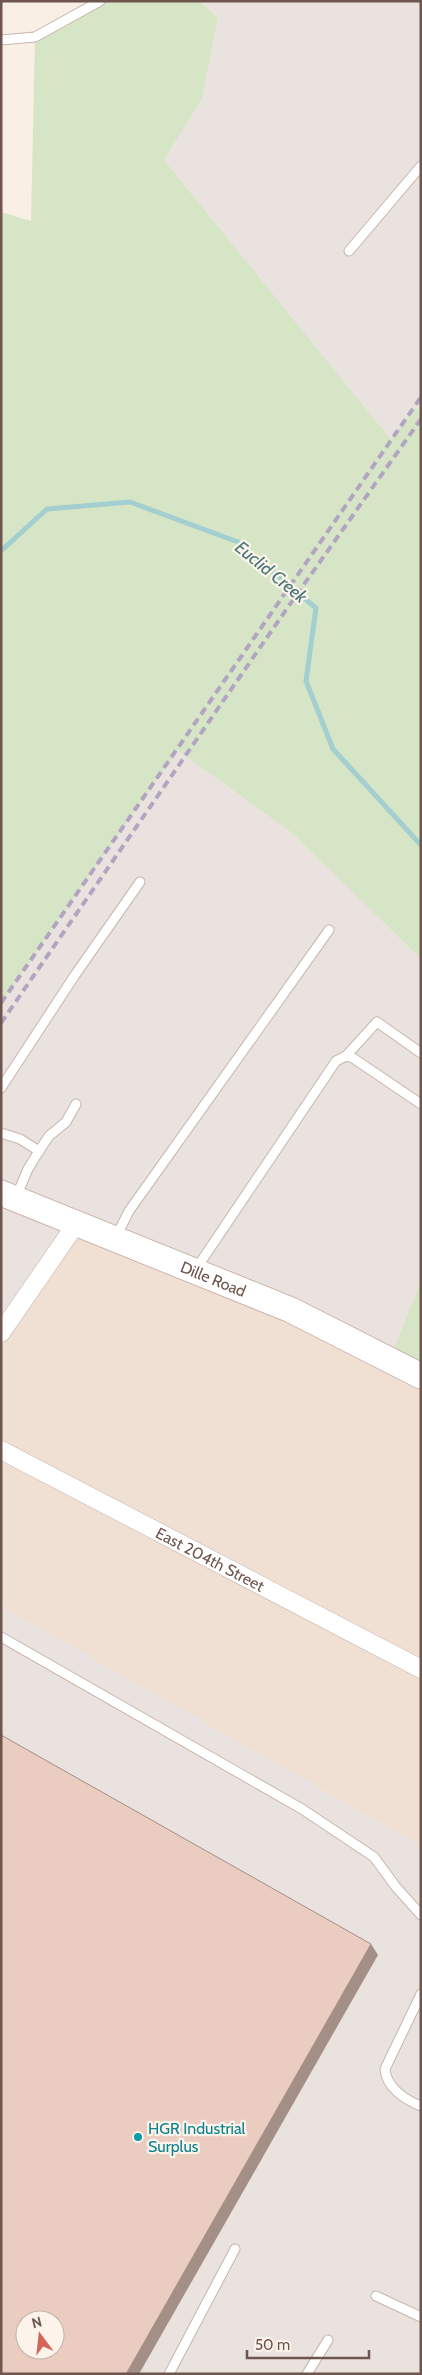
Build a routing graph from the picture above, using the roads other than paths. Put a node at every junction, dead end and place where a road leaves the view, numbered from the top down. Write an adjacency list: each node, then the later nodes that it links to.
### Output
1 (100, 1): 2 (lane)
2 (1, 40)
3 (421, 166): 4 (lane)
4 (349, 251)
5 (140, 882): 9 (lane)
6 (329, 930): 16 (lane)
7 (421, 1053): 8 (lane)
8 (346, 1056): 11 (lane); 17 (lane)
9 (1, 1088)
10 (76, 1104): 13 (lane)
11 (421, 1104)
12 (1, 1133): 13 (lane)
13 (40, 1151): 14 (lane)
14 (8, 1196): 15 (street, Dille Road)
15 (76, 1224): 16 (street, Dille Road); 18 (street)
16 (115, 1240): 17 (street, Dille Road)
17 (194, 1271): 19 (street, Dille Road)
18 (1, 1333)
19 (421, 1376)
20 (1, 1450): 22 (street, East 204th Street)
21 (1, 1637): 23 (lane)
22 (421, 1669)
23 (421, 1915)
24 (421, 1994): 25 (lane)
25 (421, 2106)
26 (235, 2249): 30 (lane)
27 (376, 2296): 28 (lane)
28 (421, 2316)
29 (328, 2340): 31 (lane)
30 (169, 2374)
31 (307, 2374)

